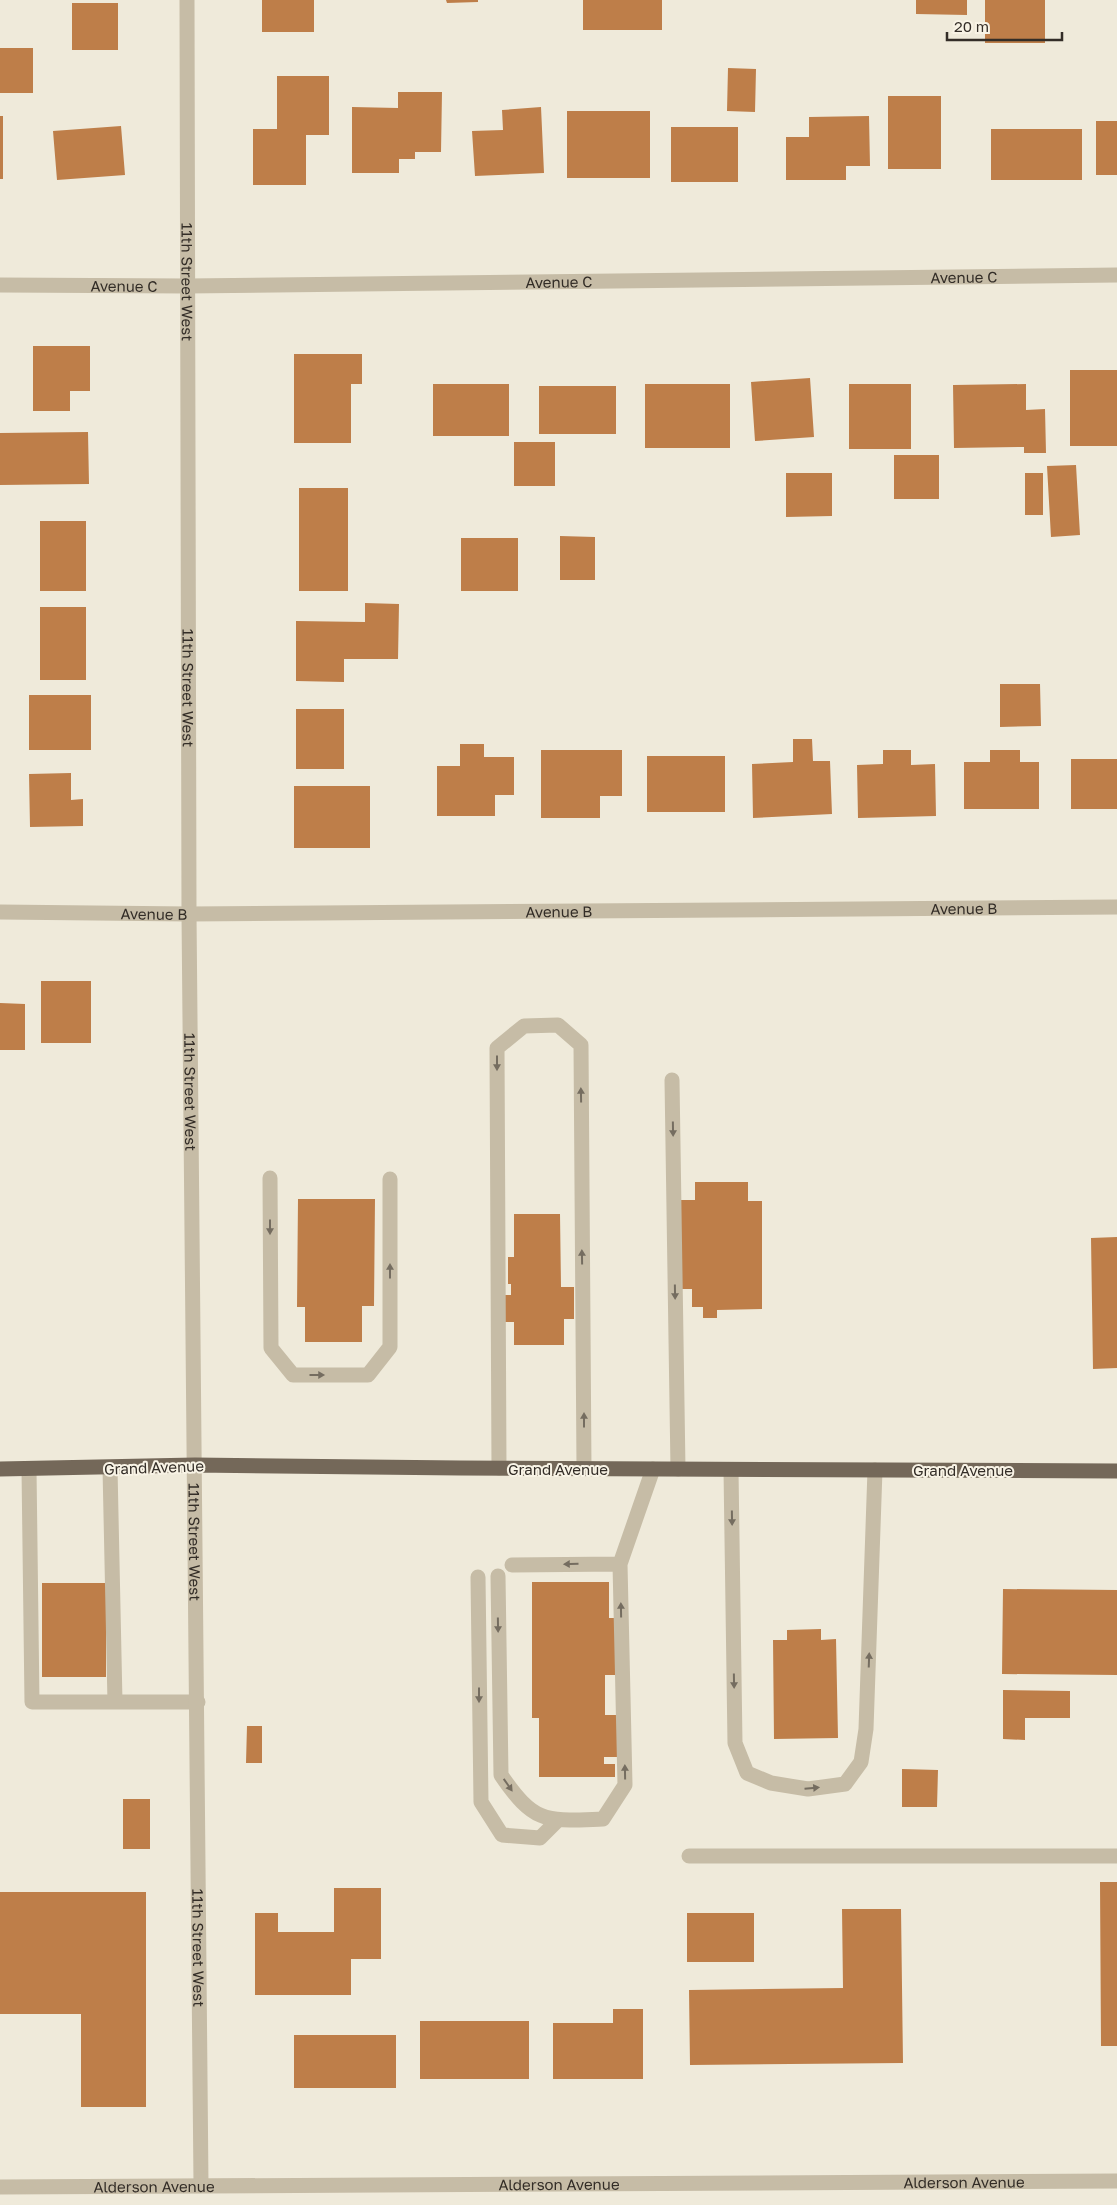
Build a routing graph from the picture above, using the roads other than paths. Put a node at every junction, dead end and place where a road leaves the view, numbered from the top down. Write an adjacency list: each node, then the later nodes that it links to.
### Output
1 (187, 0): 4 (street, 11th Street West)
2 (1117, 275): 4 (street, Avenue C)
3 (0, 284): 4 (street, Avenue C)
4 (187, 286): 7 (street, 11th Street West)
5 (1117, 907): 7 (street, Avenue B)
6 (0, 912): 7 (street, Avenue B)
7 (189, 914): 11 (street, 11th Street West)
8 (672, 1080): 18 (street, one-way to 18)
9 (270, 1178): 10 (street, one-way to 10)
10 (390, 1179)
11 (195, 1465): 12 (main road, Grand Avenue); 13 (main road, Grand Avenue); 27 (street, 11th Street West)
12 (110, 1468): 16 (main road, Grand Avenue); 26 (street)
13 (500, 1468): 14 (main road, Grand Avenue); 14 (street, one-way to 13)
14 (584, 1468): 17 (main road, Grand Avenue)
15 (0, 1469): 16 (main road, Grand Avenue)
16 (28, 1469): 26 (street)
17 (653, 1469): 18 (main road, Grand Avenue); 22 (street)
18 (678, 1469): 19 (main road, Grand Avenue)
19 (731, 1470): 20 (main road, Grand Avenue); 20 (street, one-way to 20)
20 (875, 1470): 21 (main road, Grand Avenue)
21 (1117, 1471)
22 (620, 1564): 23 (street, one-way to 23); 28 (street, one-way to 22)
23 (512, 1565)
24 (498, 1576): 28 (street, one-way to 28)
25 (478, 1577): 28 (street, one-way to 28)
26 (115, 1702): 27 (street)
27 (198, 1702): 32 (street, 11th Street West)
28 (557, 1821)
29 (689, 1856): 30 (street)
30 (1117, 1856)
31 (1117, 2180): 32 (street, Alderson Avenue)
32 (201, 2184): 33 (street, Alderson Avenue)
33 (0, 2187)

